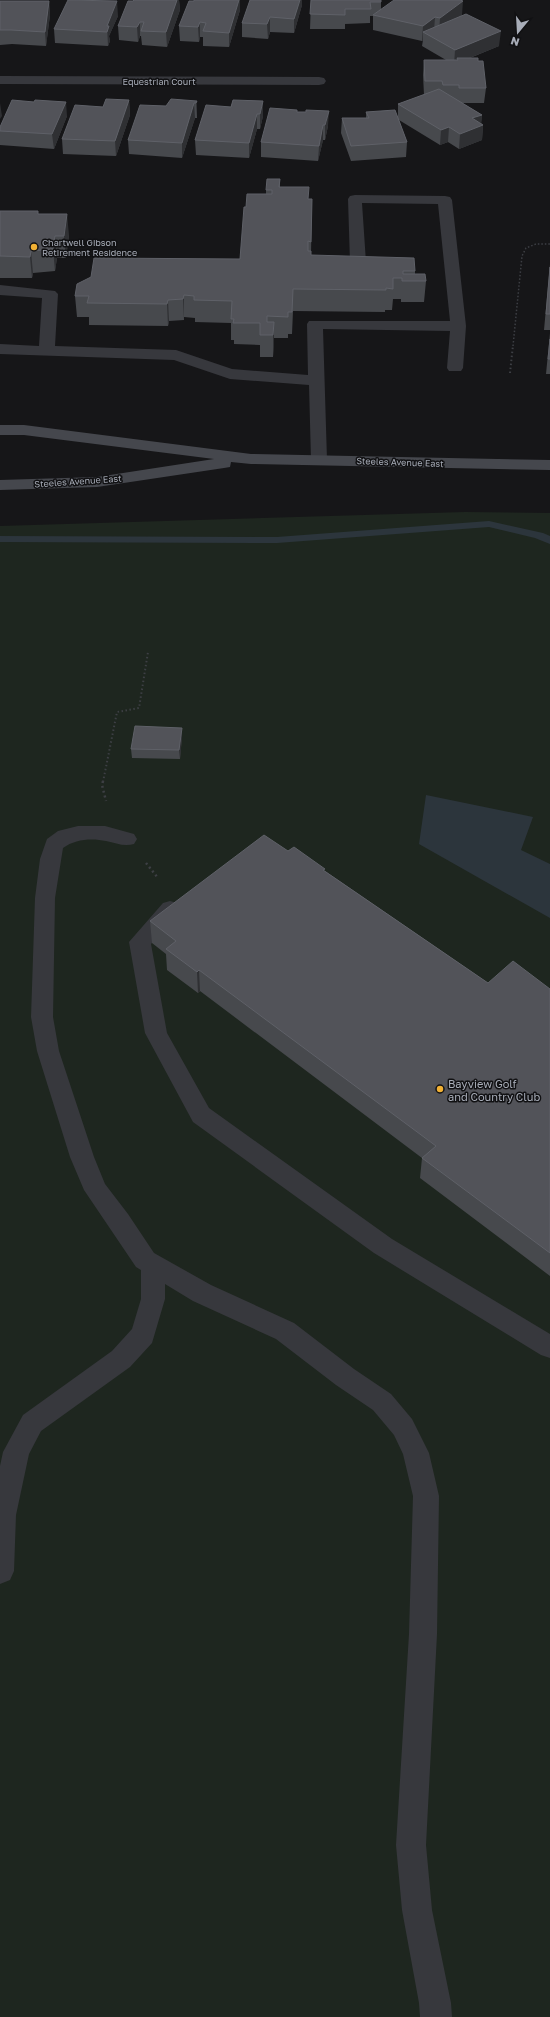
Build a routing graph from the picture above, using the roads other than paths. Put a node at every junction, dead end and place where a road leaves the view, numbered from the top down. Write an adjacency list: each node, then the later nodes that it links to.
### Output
1 (0, 80): 2 (street, Equestrian Court)
2 (319, 81)
3 (358, 262): 5 (street)
4 (0, 290): 7 (street)
5 (458, 326): 8 (street); 9 (street)
6 (0, 350): 7 (street)
7 (47, 351): 9 (street)
8 (455, 368)
9 (317, 381): 12 (street)
10 (0, 430): 11 (main road, Steeles Avenue East)
11 (251, 458): 12 (main road, Steeles Avenue East); 14 (main road, Steeles Avenue East)
12 (319, 460): 13 (main road, Steeles Avenue East)
13 (550, 465)
14 (0, 485)
15 (127, 839): 17 (street)
16 (177, 902): 18 (street)
17 (153, 1265): 19 (street); 20 (street)
18 (550, 1347)
19 (0, 1571)
20 (436, 2017)

